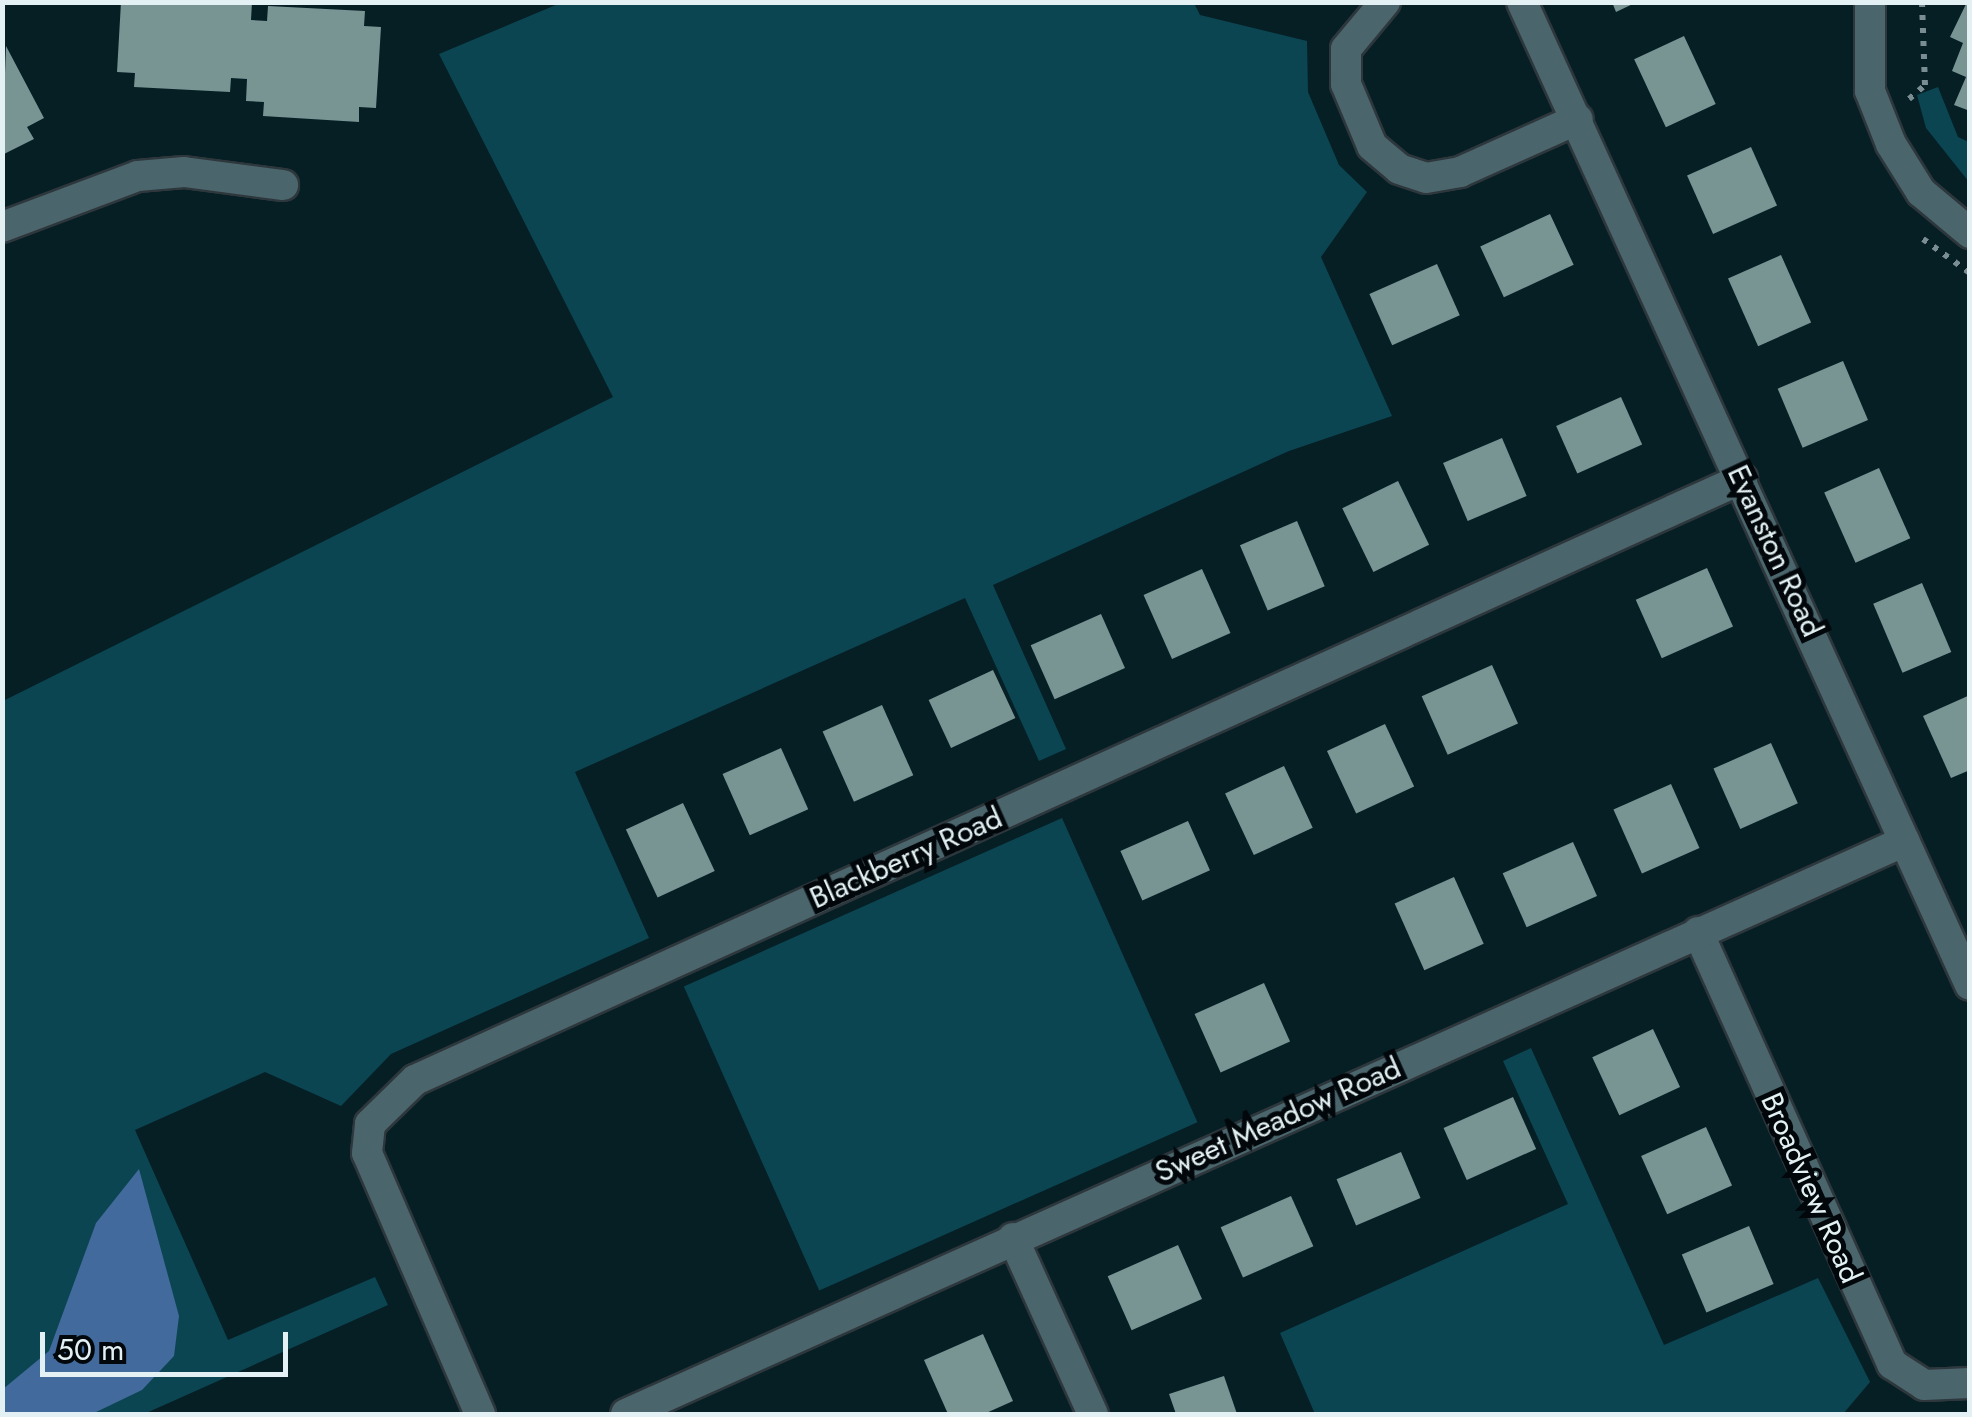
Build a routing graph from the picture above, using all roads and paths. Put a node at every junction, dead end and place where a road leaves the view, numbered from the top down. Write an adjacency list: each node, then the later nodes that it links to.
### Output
1 (1385, 2): 6 (street)
2 (1522, 2): 6 (street, Evanston Road)
3 (1870, 2): 9 (street)
4 (1922, 2): 5 (path)
5 (1907, 93)
6 (1578, 119): 10 (street, Evanston Road)
7 (284, 186): 8 (street)
8 (2, 227)
9 (1970, 233)
10 (1742, 479): 11 (street, Evanston Road); 17 (street, Blackberry Road)
11 (1905, 841): 12 (street, Sweet Meadow Road); 13 (street, Evanston Road)
12 (1698, 932): 14 (street, Sweet Meadow Road); 15 (street, Broadview Road)
13 (1970, 985)
14 (1013, 1238): 16 (street, Sweet Meadow Road); 18 (street)
15 (1970, 1383)
16 (645, 1411)
17 (480, 1414)
18 (1092, 1414)

